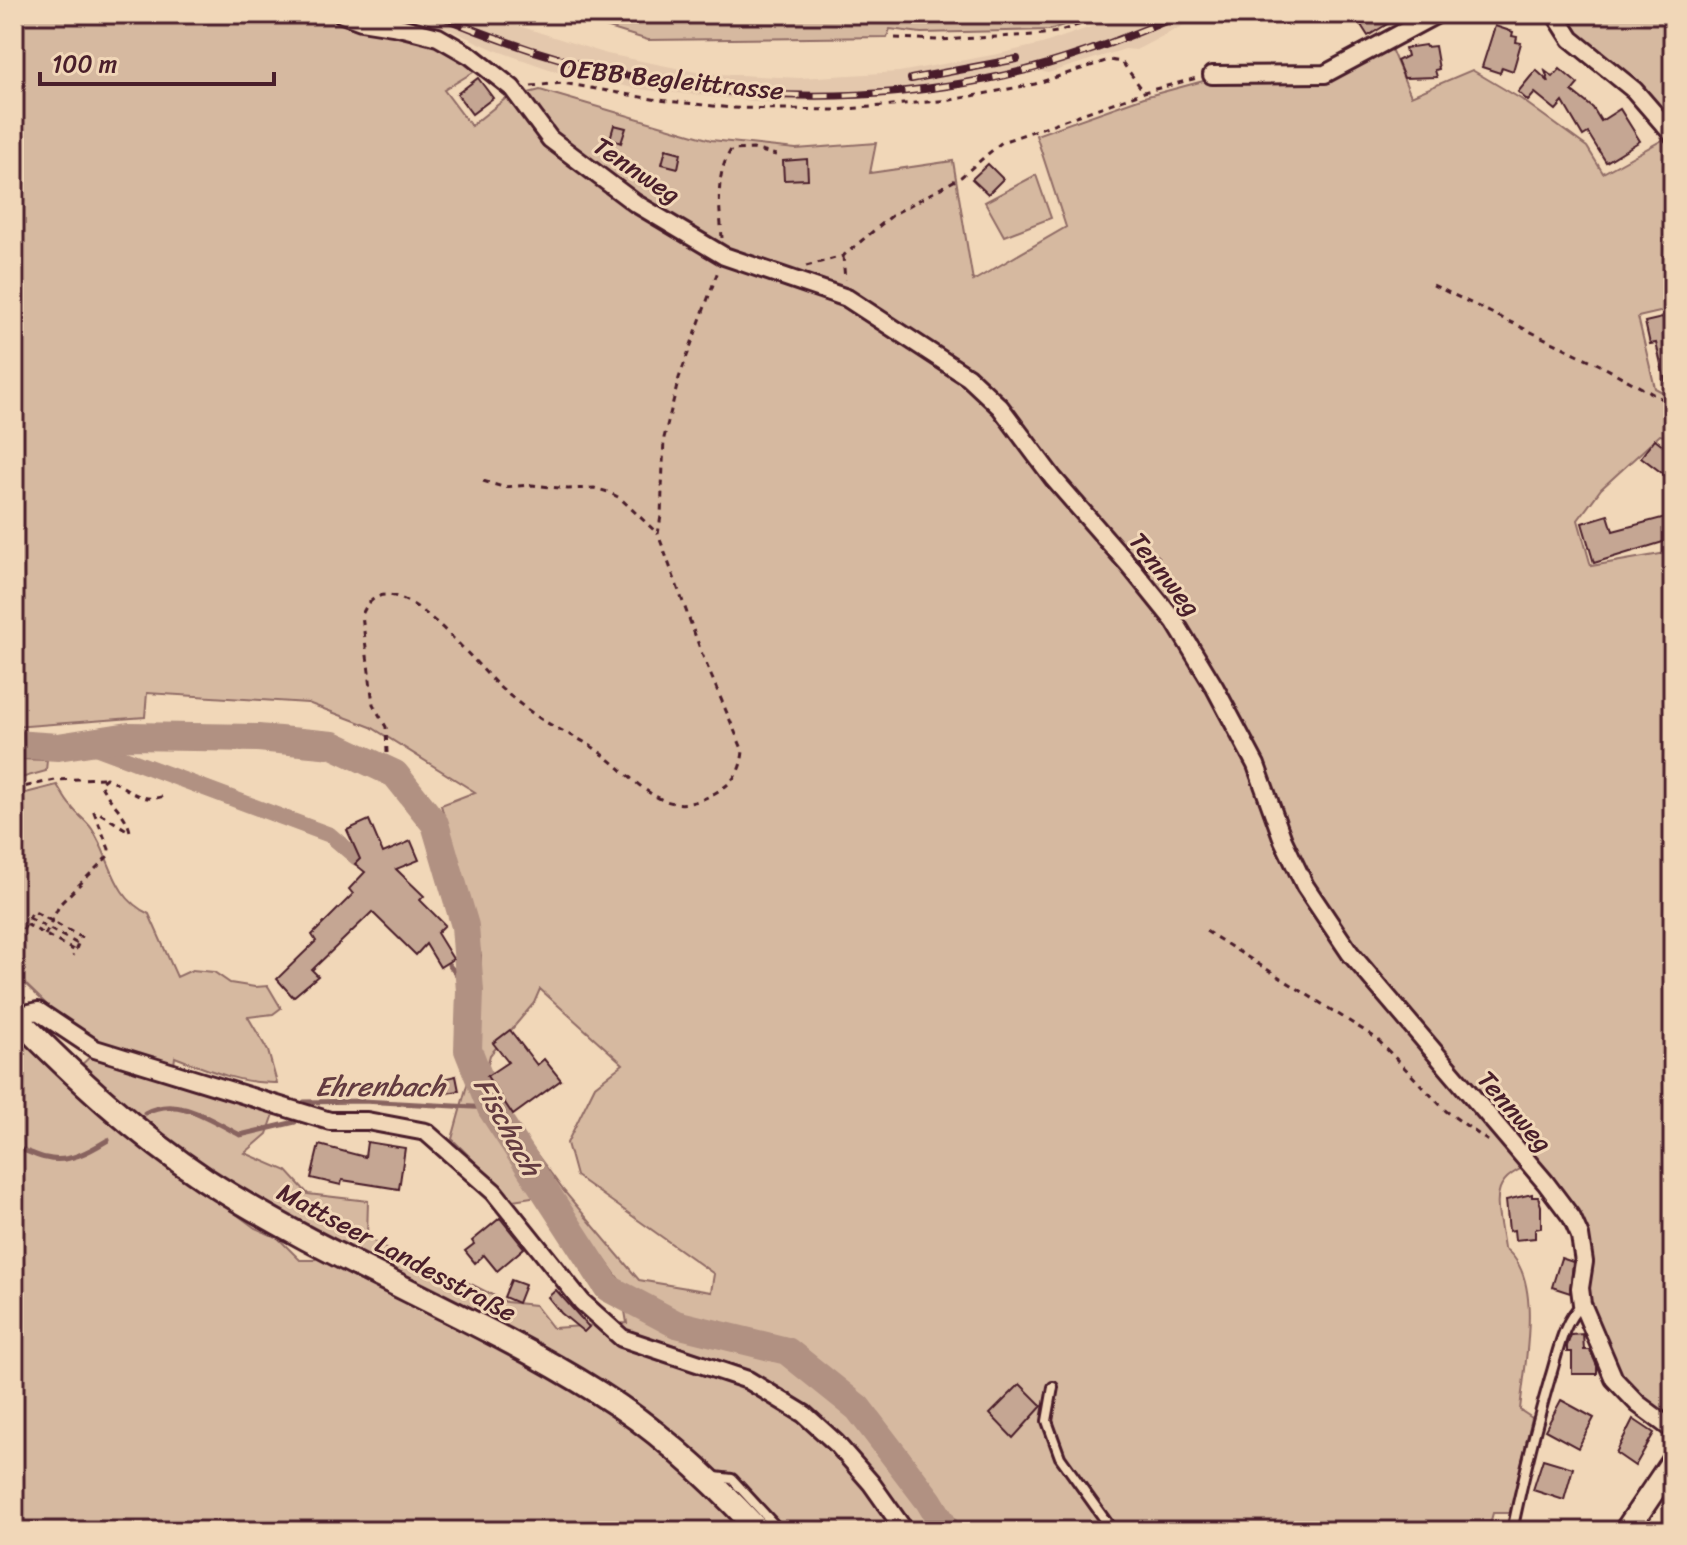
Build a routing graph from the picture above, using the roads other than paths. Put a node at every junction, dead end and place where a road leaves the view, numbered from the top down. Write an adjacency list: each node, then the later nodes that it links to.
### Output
1 (342, 14): 8 (street, Tennweg)
2 (1437, 14): 5 (street)
3 (1536, 14): 4 (street)
4 (1555, 16): 6 (street)
5 (1212, 75)
6 (1673, 135)
7 (15, 1015): 12 (main road, Mattseer Landesstraße); 15 (street)
8 (1582, 1304): 10 (street, Tennweg); 17 (lane)
9 (1053, 1387): 16 (lane)
10 (1673, 1430)
11 (1673, 1461): 18 (main road)
12 (704, 1476): 13 (main road, Mattseer Landesstraße); 14 (lane)
13 (759, 1531)
14 (780, 1531)
15 (905, 1531)
16 (1113, 1531)
17 (1512, 1531)
18 (1626, 1531)

